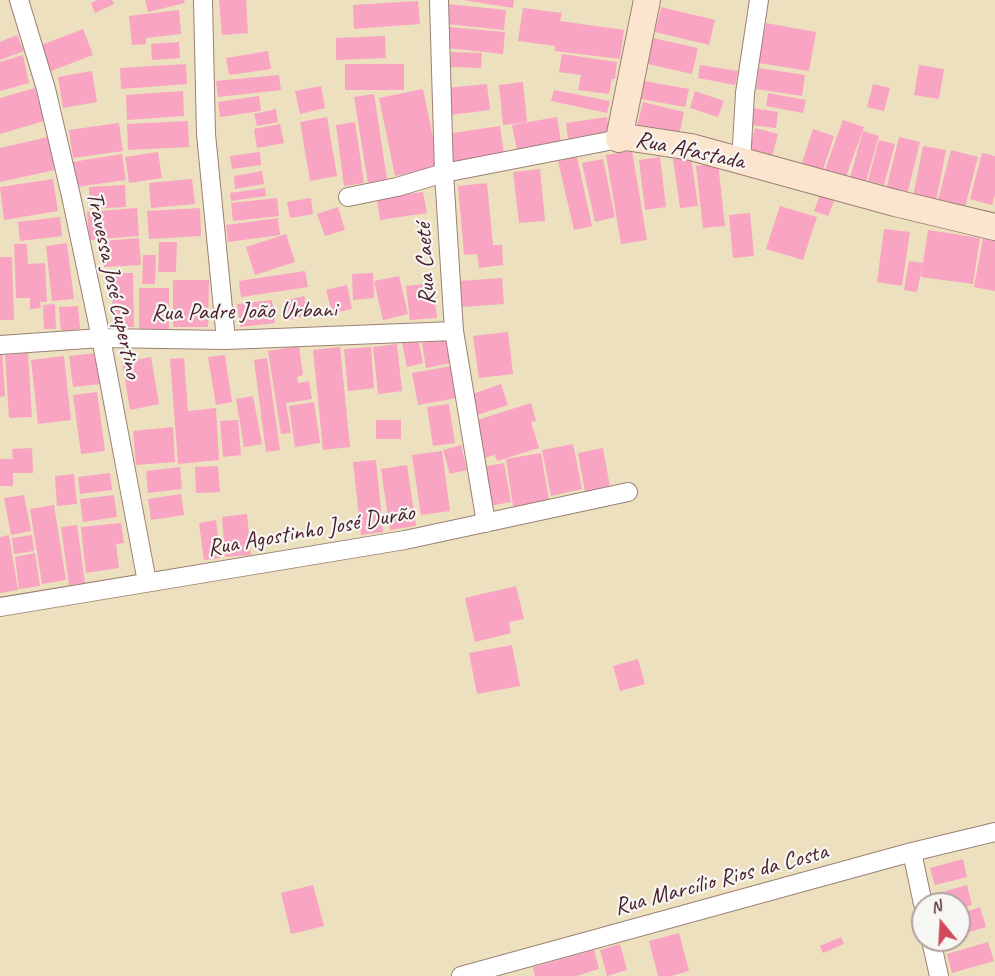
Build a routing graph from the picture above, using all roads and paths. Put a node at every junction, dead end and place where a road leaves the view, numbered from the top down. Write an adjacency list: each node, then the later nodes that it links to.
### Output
1 (19, 0): 12 (street, Travessa José Cupertino)
2 (203, 0): 13 (street)
3 (439, 0): 8 (street, Rua Caeté)
4 (647, 0): 6 (street)
5 (759, 0): 7 (street)
6 (619, 139): 7 (street, Rua Afastada); 8 (street, Rua Afastada)
7 (741, 162): 10 (street, Rua Afastada)
8 (444, 172): 9 (street, Rua Afastada); 11 (street, Rua Caeté)
9 (348, 197)
10 (995, 227)
11 (454, 332): 13 (street, Rua Padre João Urbani); 16 (street, Rua Caeté)
12 (101, 338): 13 (street, Rua Padre João Urbani); 14 (street, Rua Padre João Urbani); 17 (street, Travessa José Cupertino)
13 (226, 340)
14 (0, 345)
15 (628, 492): 16 (street, Rua Agostinho José Durão)
16 (486, 523): 17 (street, Rua Agostinho José Durão)
17 (147, 582): 18 (street, Rua Agostinho José Durão)
18 (0, 607)
19 (995, 832): 20 (street, Rua Marcílio Rios da Costa)
20 (912, 852): 21 (street); 23 (street, Rua Marcílio Rios da Costa)
21 (920, 892)
22 (934, 952): 24 (street)
23 (470, 975)
24 (939, 976)

